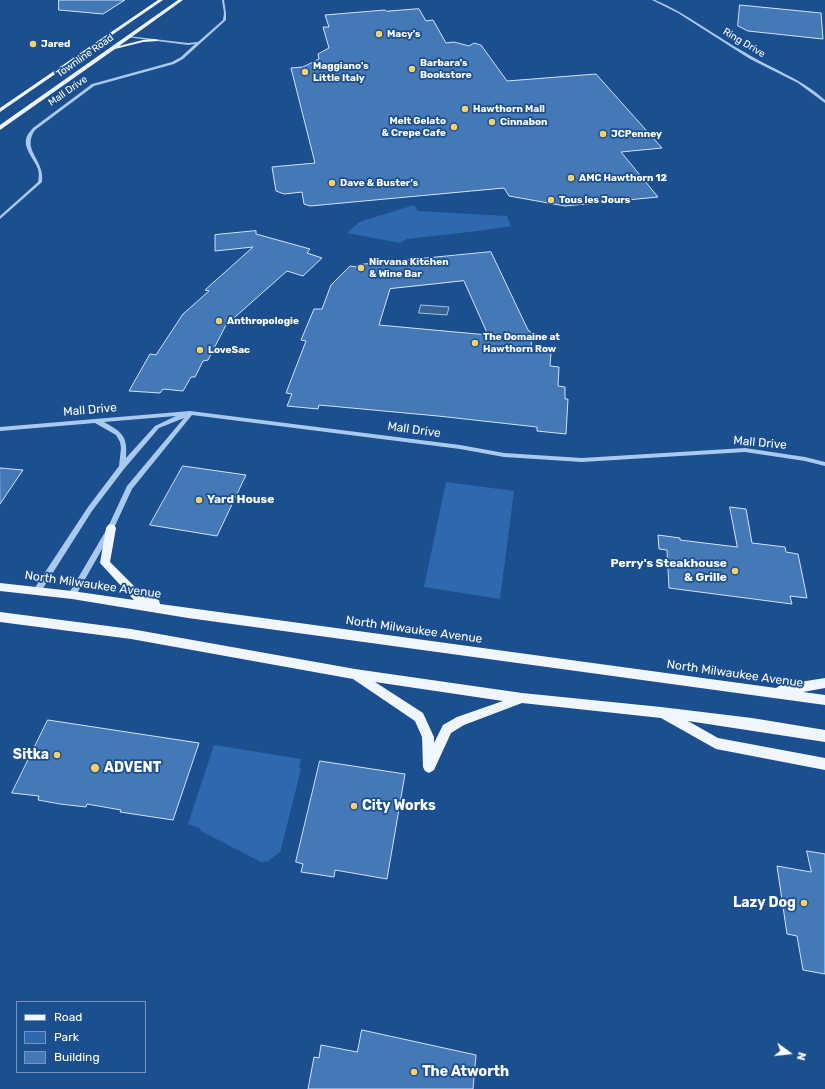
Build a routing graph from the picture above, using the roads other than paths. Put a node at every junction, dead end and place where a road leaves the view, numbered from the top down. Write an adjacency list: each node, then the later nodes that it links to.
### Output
1 (161, 0): 13 (main road, Townline Road)
2 (181, 0): 5 (main road, Townline Road)
3 (223, 0): 10 (street, Mall Drive)
4 (653, 0): 12 (street, Ring Drive)
5 (133, 33): 6 (main road, Townline Road); 7 (street)
6 (128, 37): 9 (street); 11 (main road, Townline Road)
7 (174, 38)
8 (189, 39): 10 (street)
9 (156, 40): 10 (street); 11 (main road)
10 (198, 43): 15 (street, Mall Drive)
11 (106, 52): 14 (main road, Townline Road)
12 (825, 102)
13 (0, 110)
14 (0, 128)
15 (0, 218)
16 (190, 413): 17 (street, Mall Drive); 19 (street, Mall Drive); 20 (street); 21 (street)
17 (96, 420): 18 (street, Mall Drive); 20 (street)
18 (0, 429)
19 (825, 464)
20 (122, 467): 23 (street)
21 (111, 528): 24 (street); 25 (main road)
22 (0, 587): 23 (main road, North Milwaukee Avenue)
23 (37, 591): 24 (main road, North Milwaukee Avenue)
24 (72, 595): 25 (main road, North Milwaukee Avenue)
25 (188, 613): 28 (main road, North Milwaukee Avenue)
26 (0, 617): 27 (main road)
27 (354, 674): 30 (main road); 30 (main road)
28 (681, 680): 29 (main road); 31 (main road, North Milwaukee Avenue)
29 (825, 683)
30 (522, 698): 32 (main road)
31 (825, 700)
32 (661, 712): 33 (main road); 34 (main road)
33 (825, 736)
34 (825, 764)

